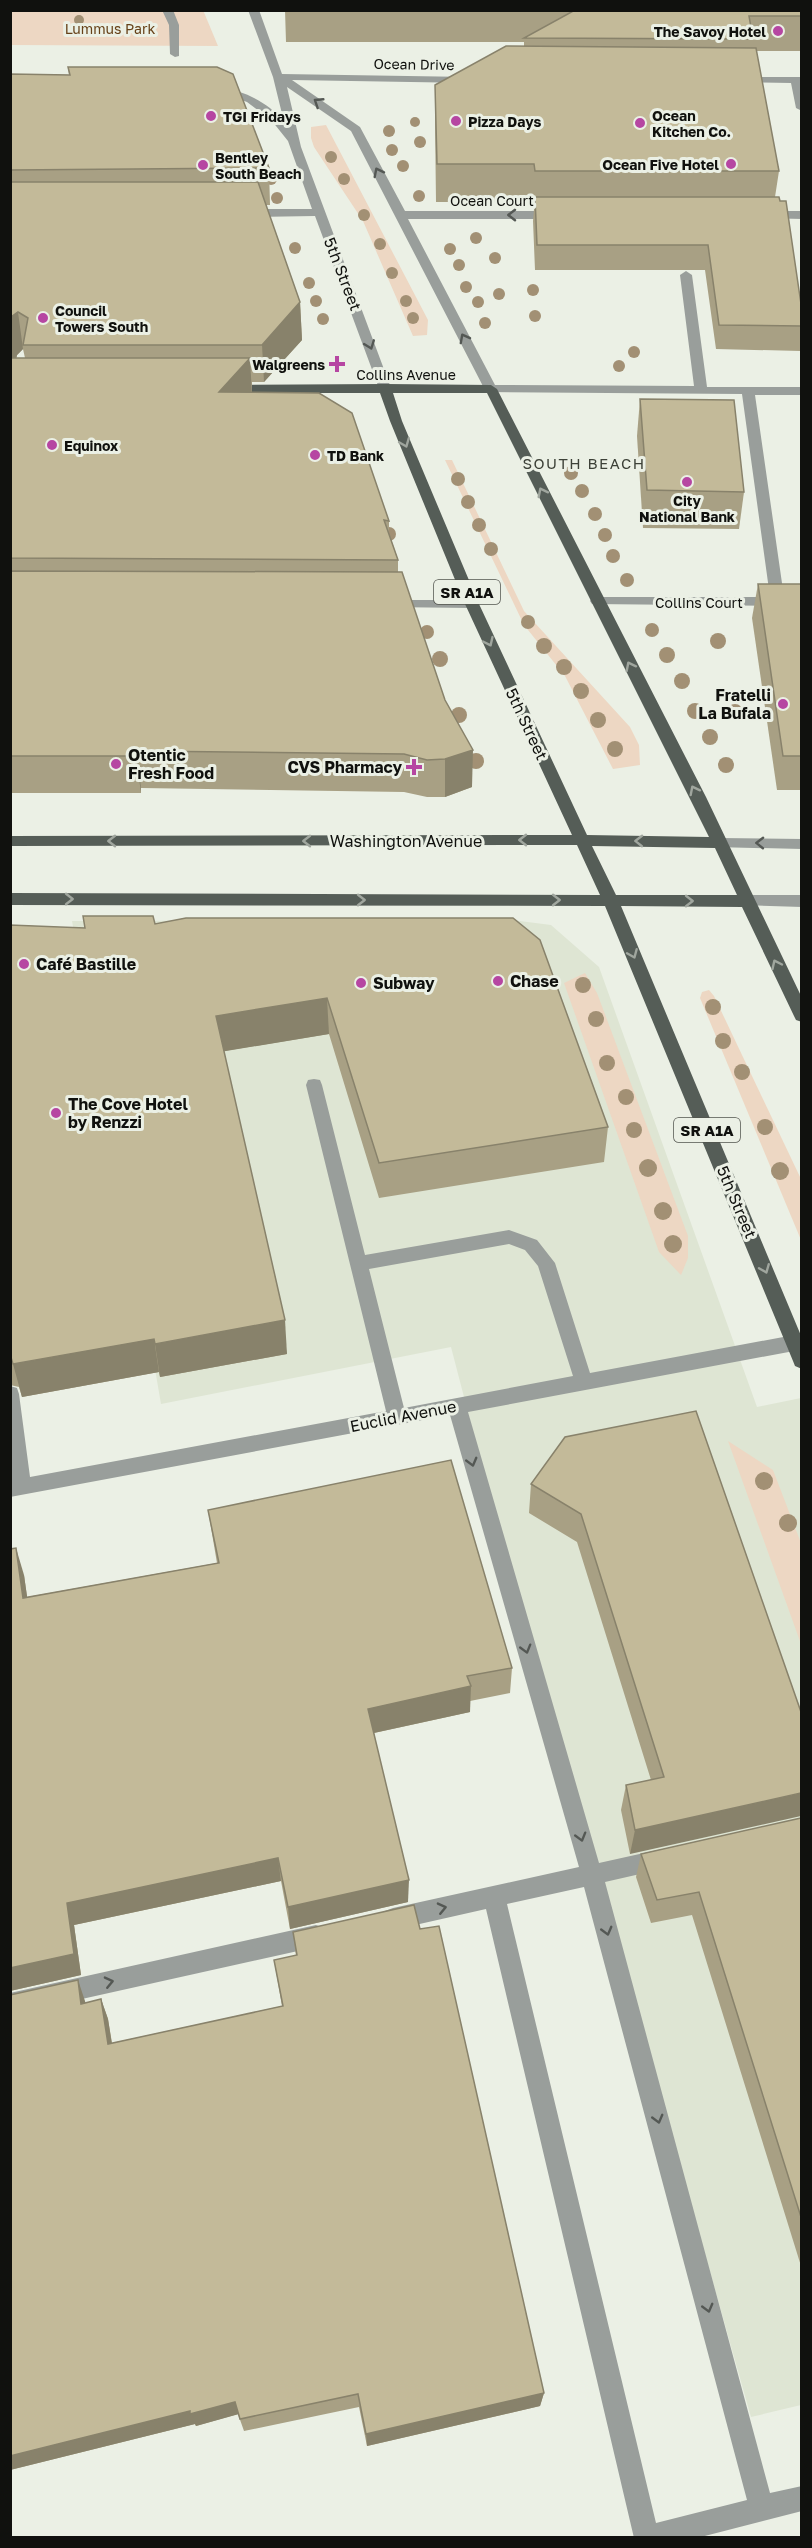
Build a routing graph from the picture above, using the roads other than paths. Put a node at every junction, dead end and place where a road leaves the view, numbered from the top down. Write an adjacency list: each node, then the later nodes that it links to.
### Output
1 (167, 10): 3 (street)
2 (253, 10): 4 (street, 5th Street)
3 (175, 54)
4 (279, 77): 5 (street, Ocean Drive); 10 (street, 5th Street); 13 (street, one-way to 4)
5 (479, 80)
6 (726, 80): 7 (street)
7 (799, 80): 9 (street)
8 (205, 86): 10 (street)
9 (801, 108)
10 (295, 147): 11 (street, 5th Street)
11 (319, 212): 12 (street); 18 (street, 5th Street, one-way to 18)
12 (229, 213)
13 (399, 215): 14 (street, Ocean Court, one-way to 13); 20 (street, one-way to 13)
14 (565, 215)
15 (754, 215): 16 (street)
16 (801, 215)
17 (686, 275): 21 (street)
18 (385, 388): 19 (main road, Collins Avenue); 20 (main road, Collins Avenue); 28 (main road, 5th Street / SR A1A, one-way to 28)
19 (220, 389)
20 (491, 389): 21 (street, Collins Avenue); 24 (main road, one-way to 20)
21 (701, 390): 22 (street, Collins Avenue)
22 (748, 390): 23 (street, Collins Avenue); 25 (street)
23 (801, 391)
24 (597, 601): 25 (street, Collins Court); 31 (main road, one-way to 24)
25 (777, 602): 26 (street, Collins Court)
26 (801, 602)
27 (376, 604): 28 (street)
28 (472, 604): 29 (main road, 5th Street / SR A1A, one-way to 29)
29 (581, 840): 30 (main road, Washington Avenue, one-way to 30); 31 (main road, Washington Avenue, one-way to 29); 34 (main road, 5th Street / SR A1A)
30 (10, 841)
31 (719, 843): 32 (street, Washington Avenue, one-way to 31); 35 (main road)
32 (801, 844)
33 (10, 899): 34 (main road, one-way to 34)
34 (609, 900): 35 (main road, one-way to 35); 40 (main road, 5th Street / SR A1A, one-way to 40)
35 (747, 901): 36 (street); 37 (main road, one-way to 35)
36 (801, 901)
37 (801, 1016)
38 (314, 1085): 39 (street)
39 (360, 1263): 42 (street); 45 (street)
40 (794, 1342): 41 (main road, 5th Street / SR A1A); 42 (street, Euclid Avenue)
41 (801, 1361)
42 (584, 1382): 44 (street, Euclid Avenue)
43 (10, 1394): 46 (street)
44 (457, 1406): 45 (street, Euclid Avenue); 48 (street, one-way to 48)
45 (397, 1418): 46 (street, Euclid Avenue)
46 (16, 1488)
47 (685, 1854): 48 (street)
48 (592, 1875): 49 (street); 54 (street, one-way to 54)
49 (494, 1896): 50 (street, one-way to 49); 55 (street)
50 (368, 1924)
51 (333, 1932): 52 (street, one-way to 51)
52 (10, 2004)
53 (801, 2498): 54 (street)
54 (762, 2509): 55 (street)
55 (647, 2537)

